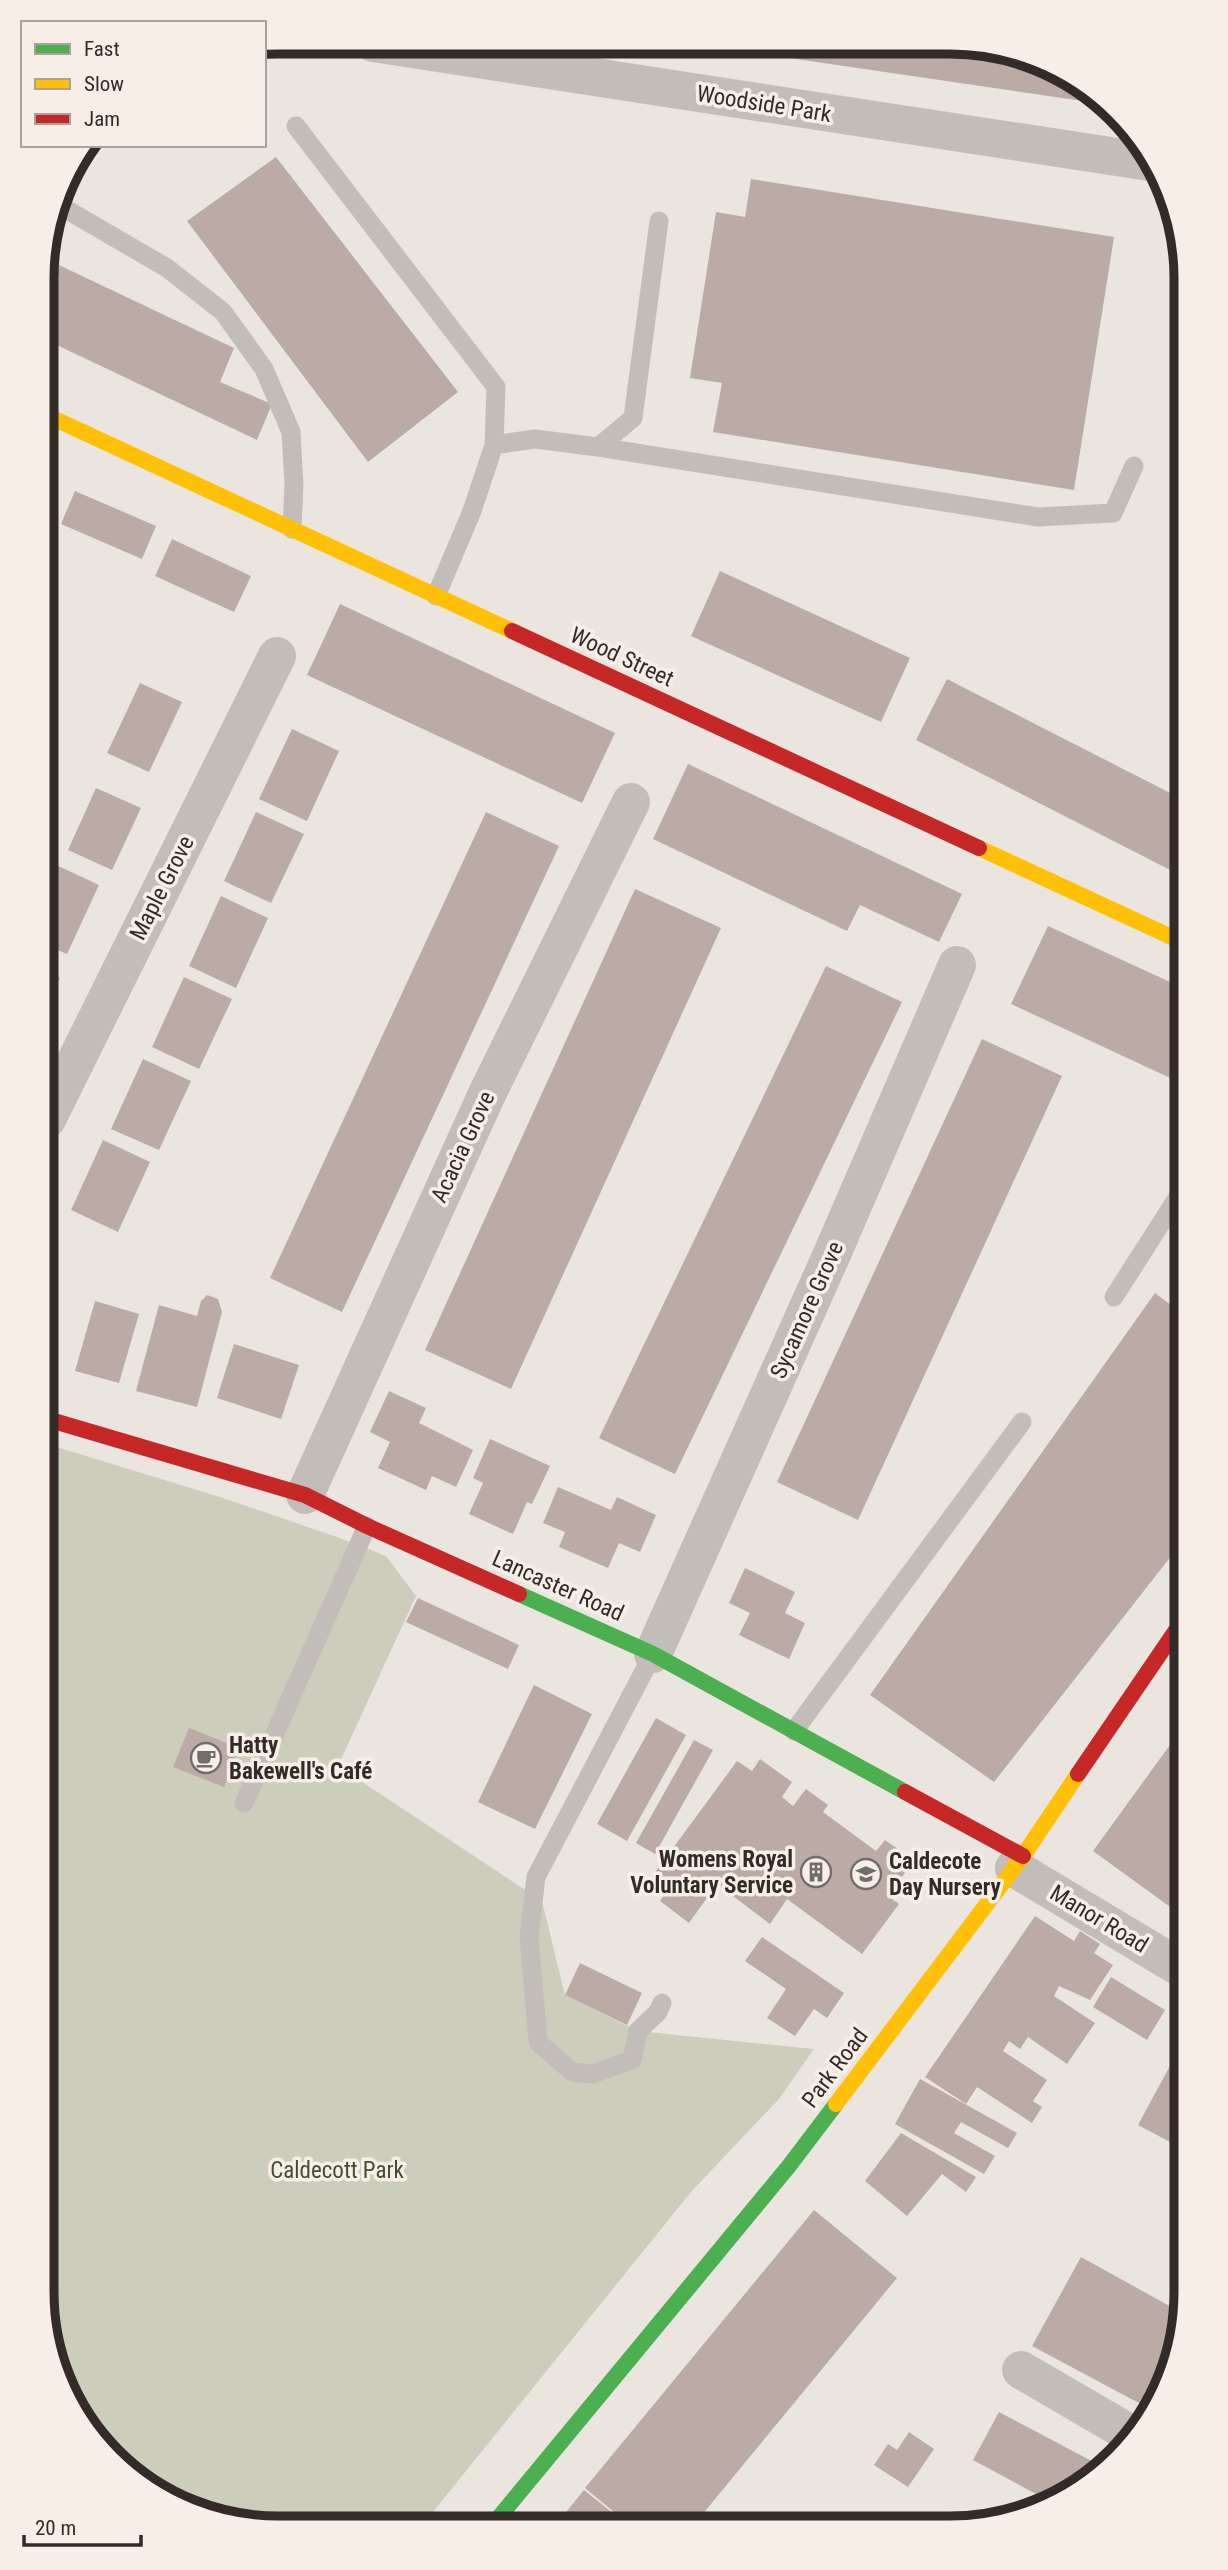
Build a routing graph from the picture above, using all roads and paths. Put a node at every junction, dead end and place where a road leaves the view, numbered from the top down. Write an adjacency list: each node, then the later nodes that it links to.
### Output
1 (445, 54): 3 (street, Woodside Park)
2 (296, 127): 7 (lane)
3 (1140, 161)
4 (66, 209): 10 (lane)
5 (659, 221): 8 (lane)
6 (55, 419): 10 (street, Wood Street)
7 (494, 445): 8 (lane); 11 (lane)
8 (598, 447): 9 (lane)
9 (1134, 466)
10 (292, 529): 11 (street, Wood Street)
11 (436, 596): 14 (street, Wood Street)
12 (277, 656): 16 (street, Maple Grove)
13 (631, 802): 21 (street, Acacia Grove)
14 (1174, 938)
15 (957, 965): 24 (street, Sycamore Grove)
16 (55, 1104)
17 (1174, 1204): 18 (lane)
18 (1114, 1297)
19 (54, 1421): 21 (street, Lancaster Road)
20 (1022, 1422): 25 (lane)
21 (305, 1495): 22 (street, Lancaster Road)
22 (367, 1526): 24 (street, Lancaster Road); 26 (lane)
23 (1173, 1643): 27 (street, Park Road)
24 (653, 1654): 25 (street, Lancaster Road); 29 (lane)
25 (794, 1731): 27 (street, Lancaster Road)
26 (244, 1803)
27 (1019, 1862): 28 (street, Manor Road); 32 (street, Park Road)
28 (1173, 1963)
29 (662, 2003)
30 (1021, 2370): 31 (street)
31 (1125, 2430)
32 (500, 2516)

